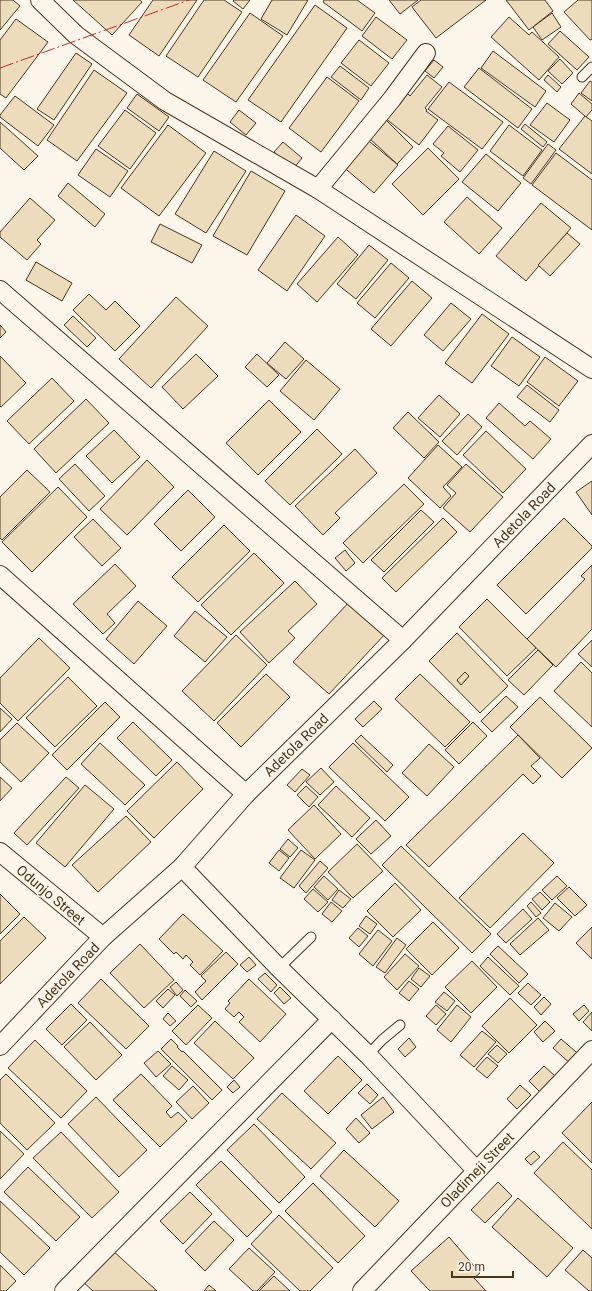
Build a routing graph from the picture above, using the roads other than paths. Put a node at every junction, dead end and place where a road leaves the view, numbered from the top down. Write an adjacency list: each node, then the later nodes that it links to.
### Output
1 (40, 0): 5 (street)
2 (426, 53): 5 (street)
3 (592, 67): 4 (lane)
4 (582, 78)
5 (318, 189): 7 (street)
6 (0, 290): 10 (street)
7 (592, 369)
8 (592, 444): 10 (street, Adetola Road)
9 (0, 575): 11 (street)
10 (403, 640): 11 (street, Adetola Road)
11 (246, 794): 13 (street, Adetola Road)
12 (0, 852): 14 (street, Odunjo Street)
13 (182, 867): 14 (street, Adetola Road); 16 (street)
14 (103, 937): 19 (street, Adetola Road)
15 (311, 937): 16 (lane)
16 (280, 968): 17 (street)
17 (332, 1019): 21 (street); 24 (street)
18 (400, 1025): 21 (lane)
19 (0, 1046)
20 (592, 1050): 22 (street, Oladimeji Street)
21 (368, 1055): 22 (street)
22 (476, 1170): 23 (street, Oladimeji Street)
23 (369, 1289)
24 (64, 1291)

